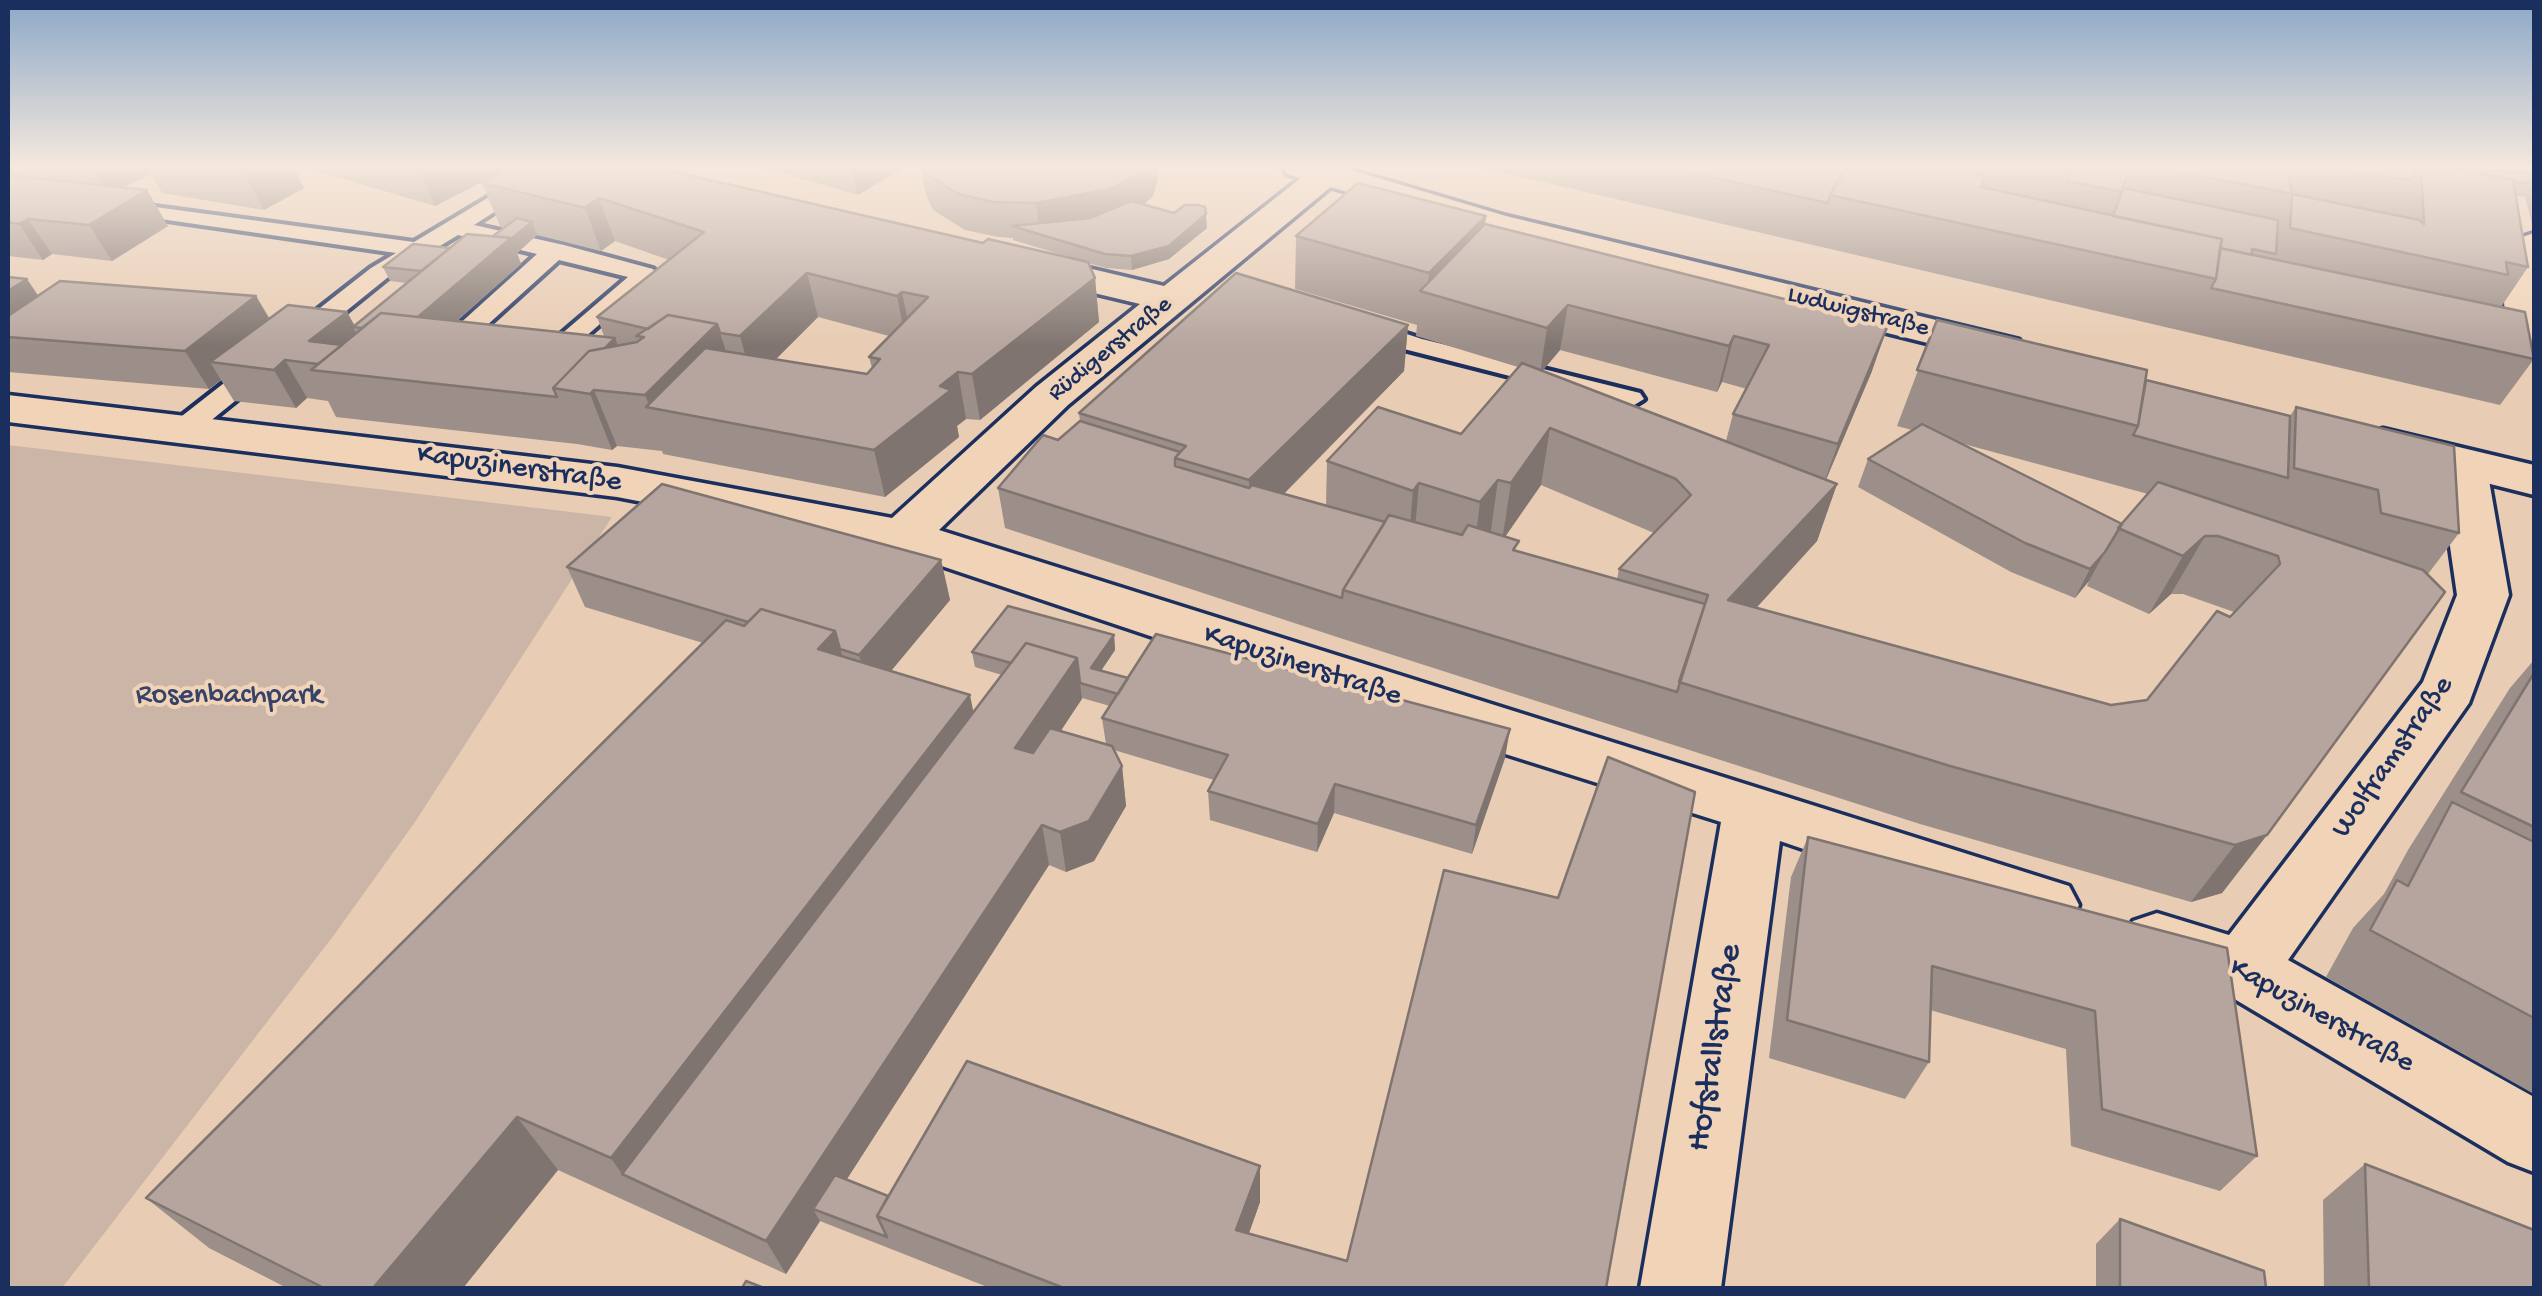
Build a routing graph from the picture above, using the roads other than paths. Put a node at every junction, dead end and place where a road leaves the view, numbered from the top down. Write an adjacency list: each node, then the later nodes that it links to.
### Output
1 (257, 226): 6 (lane)
2 (1262, 226): 9 (street, Rüdigerstraße)
3 (1504, 226): 14 (street, Ludwigstraße)
4 (454, 228): 6 (lane); 7 (lane)
5 (2534, 245): 11 (street)
6 (421, 250): 17 (lane)
7 (556, 250): 12 (lane); 13 (lane)
8 (984, 256): 9 (street)
9 (1202, 284): 21 (street, Rüdigerstraße)
10 (1338, 318): 15 (lane)
11 (2426, 330)
12 (455, 341)
13 (551, 354)
14 (2043, 359)
15 (1631, 399)
16 (8, 409): 17 (street, Kapuzinerstraße)
17 (183, 429): 21 (street, Kapuzinerstraße)
18 (2348, 434): 19 (street)
19 (2462, 463): 20 (street); 23 (street, Wolframstraße)
20 (2534, 480)
21 (903, 536): 22 (street, Kapuzinerstraße)
22 (1754, 808): 23 (street, Kapuzinerstraße); 25 (street, Hofstallstraße)
23 (2242, 969): 24 (street, Kapuzinerstraße)
24 (2534, 1137)
25 (1681, 1288)

